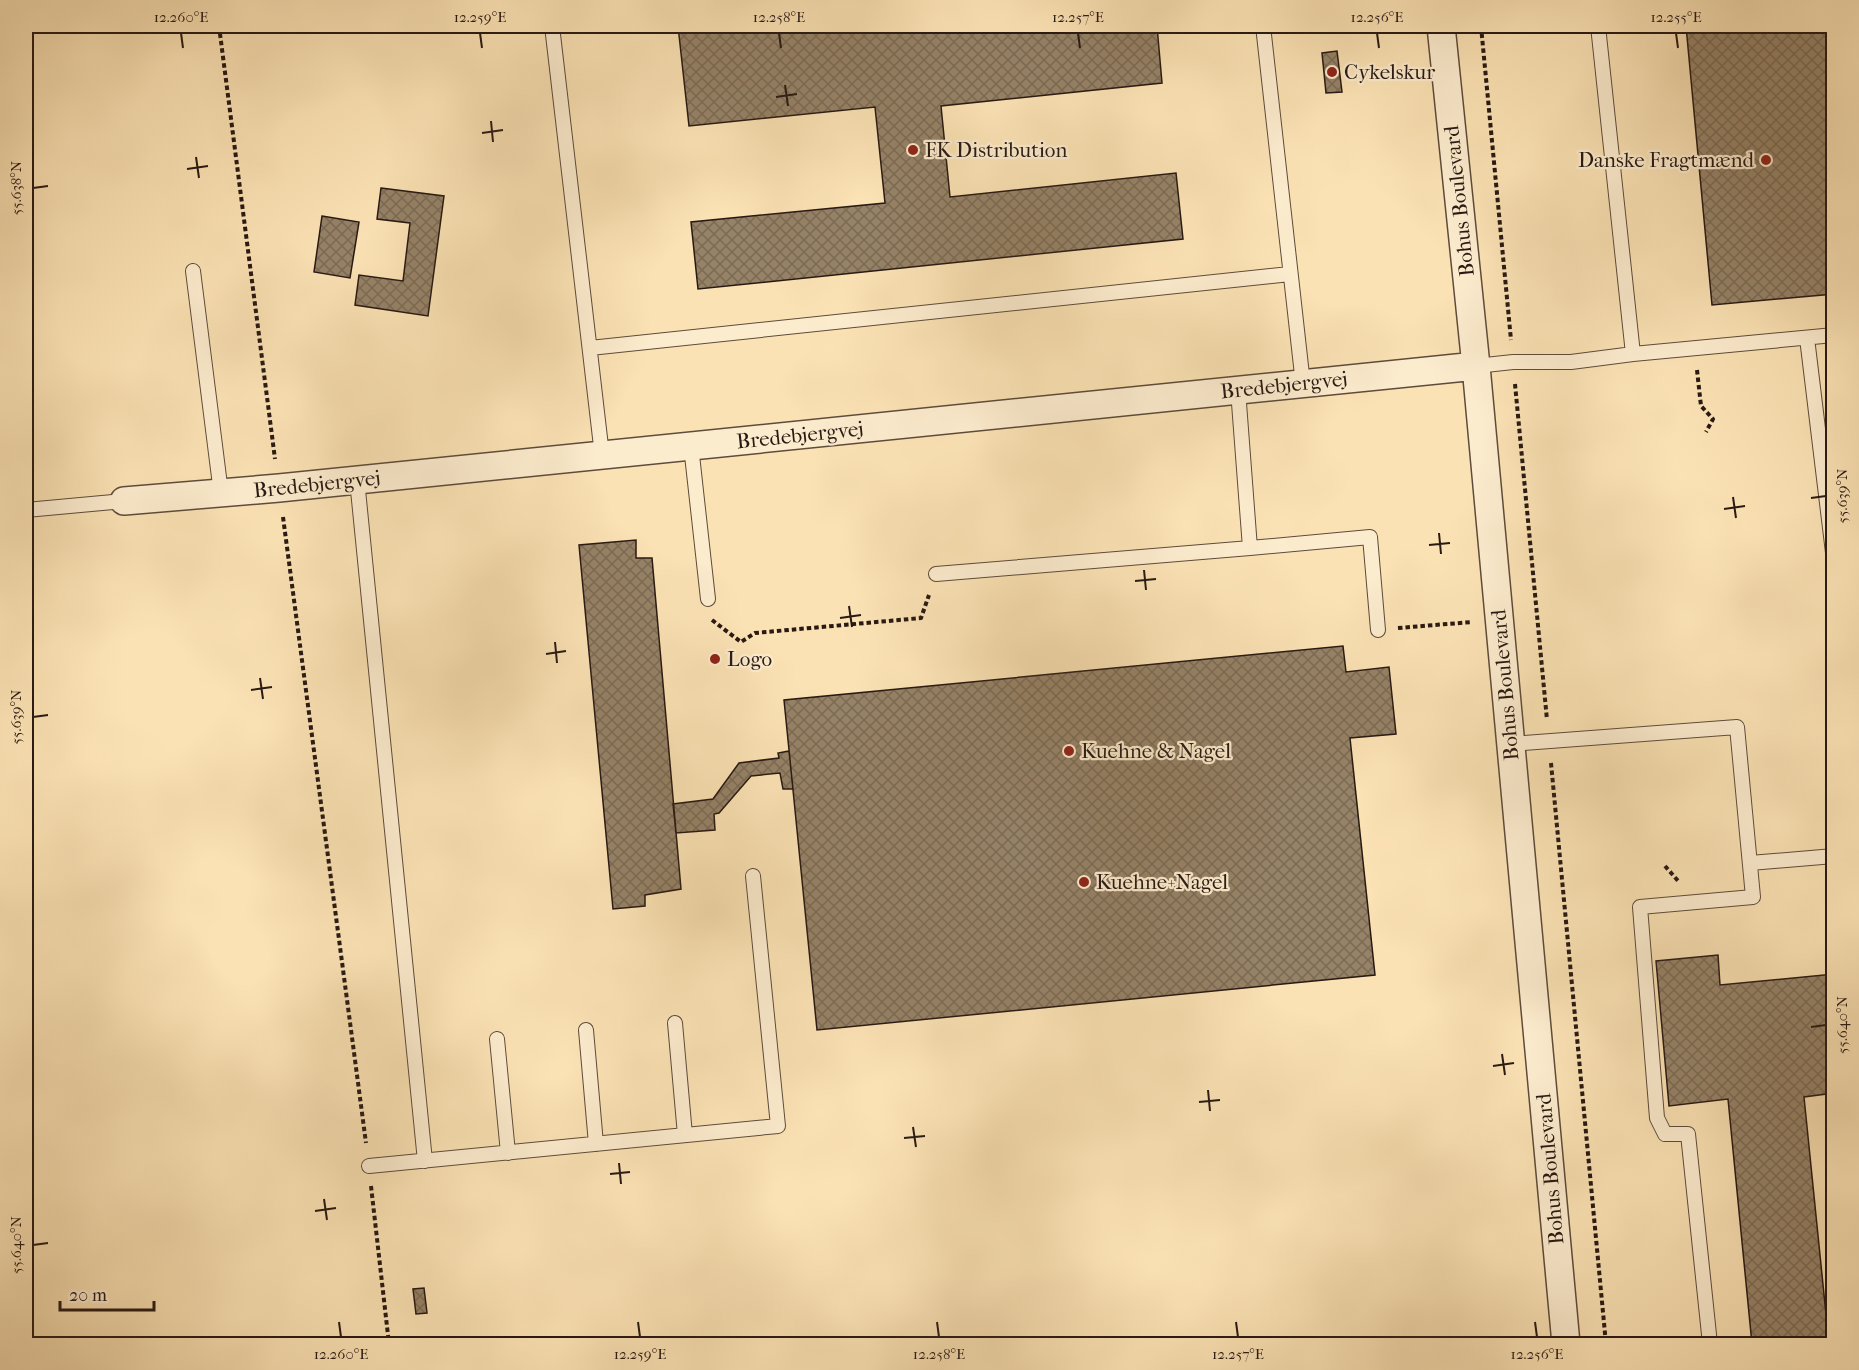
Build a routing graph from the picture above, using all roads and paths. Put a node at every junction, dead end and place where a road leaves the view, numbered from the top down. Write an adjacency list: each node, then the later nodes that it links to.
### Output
1 (219, 26): 22 (path)
2 (552, 26): 11 (lane)
3 (1263, 26): 8 (lane)
4 (1441, 26): 15 (street, Bohus Boulevard)
5 (1481, 26): 14 (path)
6 (1598, 26): 13 (lane)
7 (194, 271): 23 (lane)
8 (1290, 274): 11 (lane); 16 (lane)
9 (1833, 335): 10 (lane)
10 (1807, 338): 12 (lane); 27 (lane)
11 (590, 348): 20 (lane)
12 (1695, 349): 13 (lane); 18 (path)
13 (1633, 354): 14 (lane)
14 (1513, 362): 15 (lane); 32 (path)
15 (1476, 366): 16 (street, Bredebjergvej); 30 (street, Bohus Boulevard)
16 (1304, 384): 17 (street, Bredebjergvej)
17 (1238, 390): 19 (street, Bredebjergvej); 26 (lane)
18 (1706, 432)
19 (691, 446): 20 (street, Bredebjergvej); 29 (lane)
20 (602, 455): 21 (street, Bredebjergvej)
21 (357, 480): 22 (street, Bredebjergvej); 43 (lane)
22 (279, 488): 23 (street, Bredebjergvej); 44 (path)
23 (221, 493): 24 (street, Bredebjergvej)
24 (124, 501): 25 (lane)
25 (26, 510)
26 (1250, 548): 28 (lane); 31 (lane)
27 (1833, 561)
28 (936, 574): 29 (path)
29 (708, 599)
30 (1499, 620): 31 (path); 33 (street, Bohus Boulevard)
31 (1378, 630)
32 (1549, 740): 33 (lane); 35 (lane); 47 (path)
33 (1511, 744): 46 (street, Bohus Boulevard)
34 (1833, 856): 35 (lane)
35 (1750, 863): 48 (lane)
36 (753, 876): 40 (lane)
37 (675, 1023): 40 (lane)
38 (586, 1030): 41 (lane)
39 (497, 1039): 42 (lane)
40 (685, 1135): 41 (lane)
41 (596, 1144): 42 (lane)
42 (508, 1153): 43 (lane)
43 (425, 1161): 44 (lane)
44 (369, 1166): 45 (path)
45 (389, 1344)
46 (1566, 1344)
47 (1606, 1344)
48 (1710, 1344)

